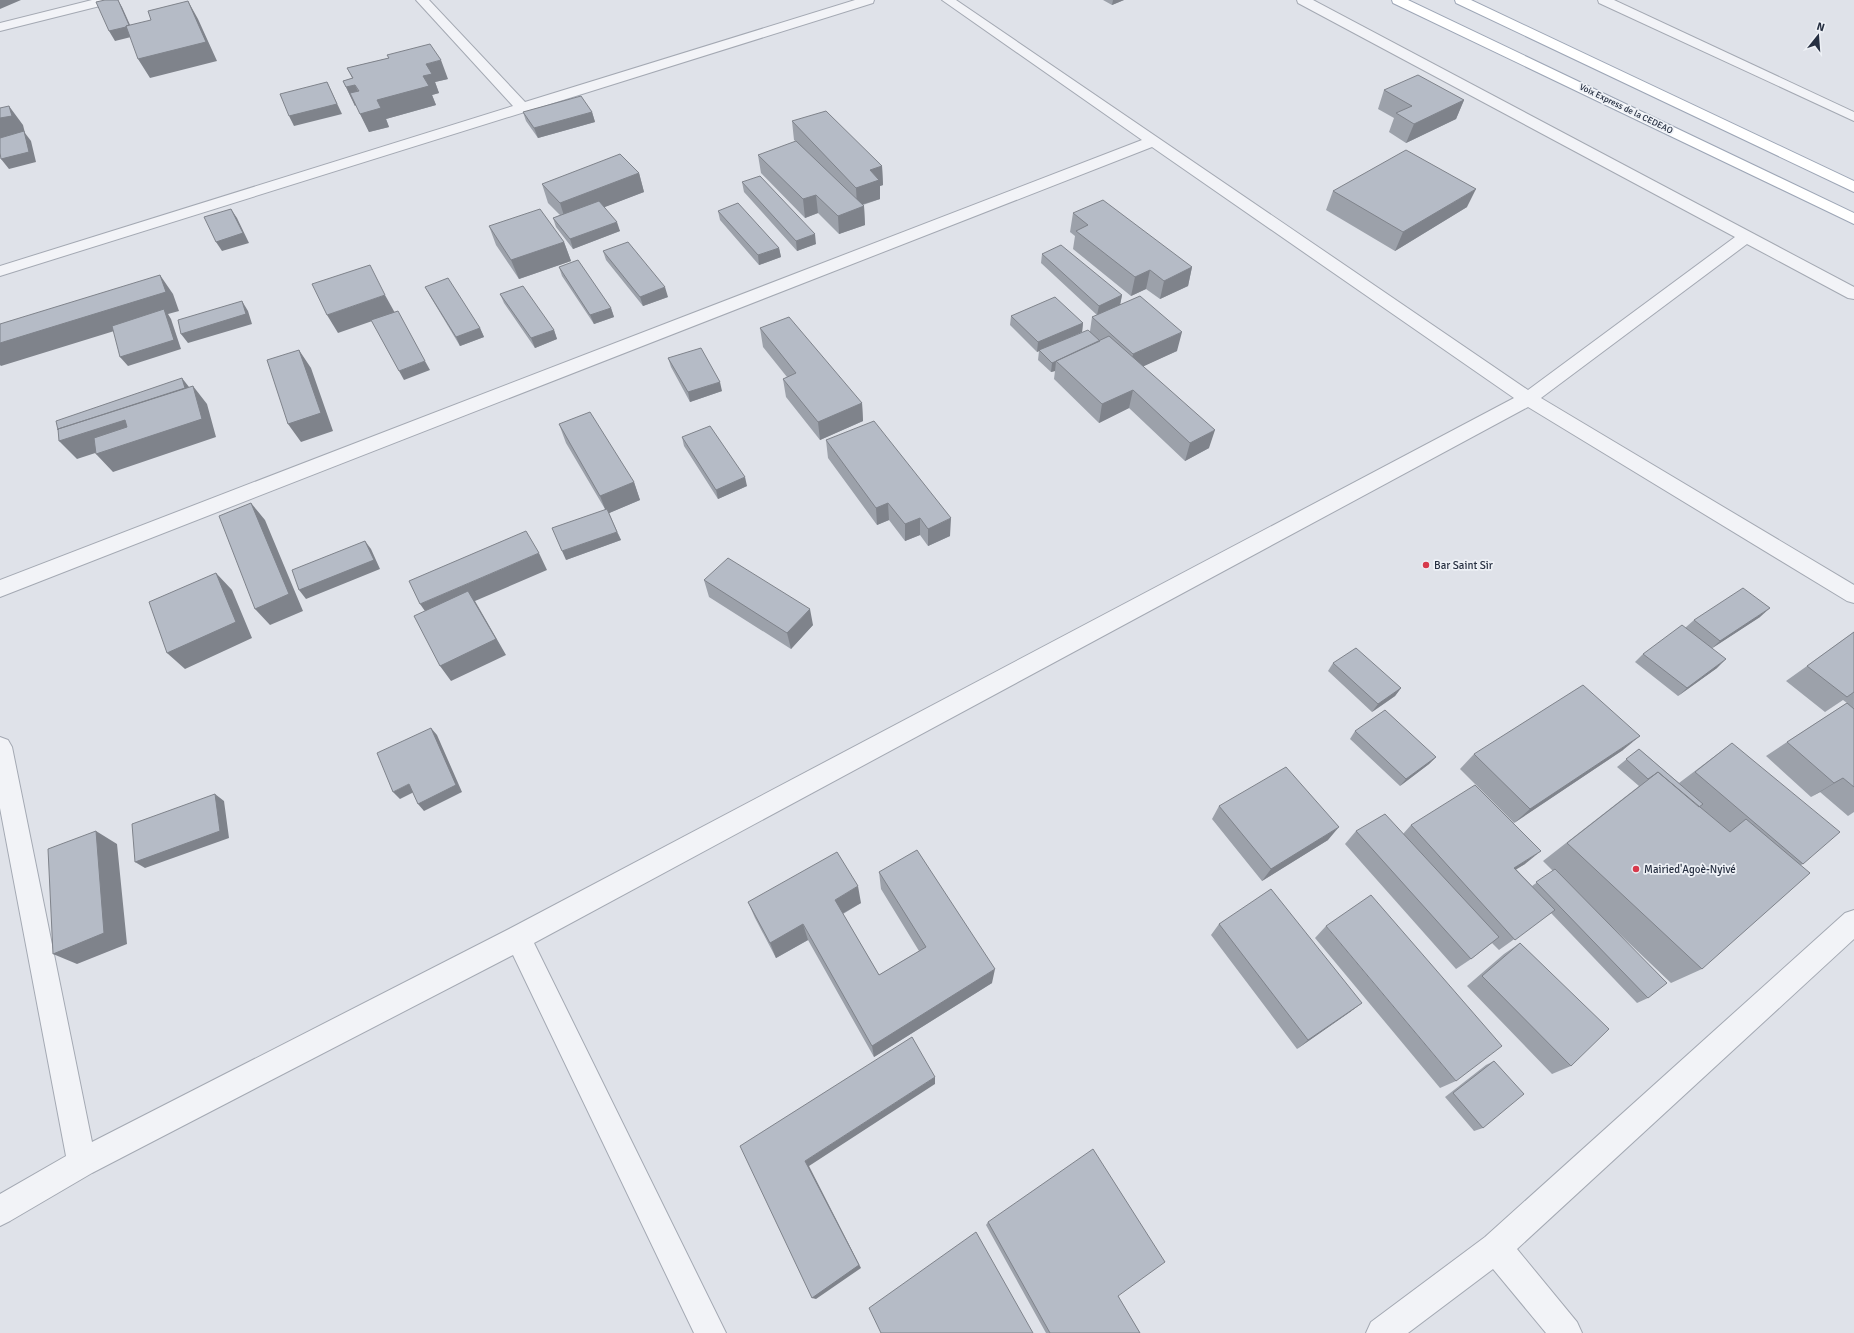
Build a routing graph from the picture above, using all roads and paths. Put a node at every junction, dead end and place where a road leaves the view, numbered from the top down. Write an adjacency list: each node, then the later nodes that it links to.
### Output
1 (107, 0): 9 (street)
2 (422, 0): 11 (street)
3 (868, 0): 11 (street)
4 (948, 0): 13 (street)
5 (1303, 0): 16 (street)
6 (1398, 0): 10 (main road, Voix Express de la CEDEAO)
7 (1461, 0): 10 (main road)
8 (1604, 0): 12 (street)
9 (0, 27)
10 (1510, 39): 14 (main road); 15 (main road, Voix Express de la CEDEAO)
11 (522, 109): 17 (street)
12 (1854, 117)
13 (1154, 140): 19 (street); 20 (street)
14 (1854, 187)
15 (1854, 220)
16 (1746, 237): 18 (street); 19 (street)
17 (0, 271)
18 (1854, 294)
19 (1528, 399): 21 (street); 24 (street)
20 (0, 589)
21 (1854, 595)
22 (0, 746): 25 (street)
23 (1854, 922): 27 (street)
24 (518, 938): 25 (street); 28 (street)
25 (82, 1163): 26 (street)
26 (0, 1211)
27 (1496, 1248): 29 (street); 30 (street)
28 (710, 1333)
29 (1382, 1333)
30 (1566, 1333)

